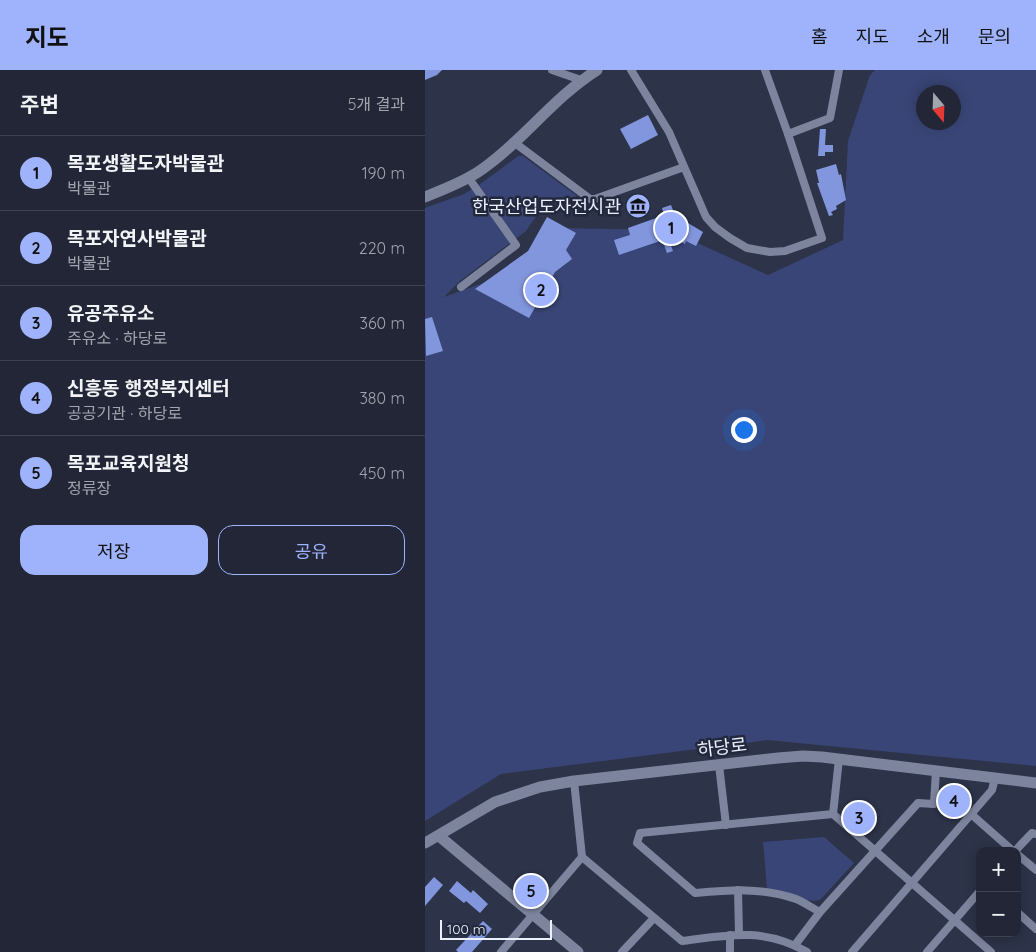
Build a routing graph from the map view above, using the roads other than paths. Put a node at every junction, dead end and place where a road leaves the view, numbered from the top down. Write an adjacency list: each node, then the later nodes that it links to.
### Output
1 (551, 70): 6 (street)
2 (597, 70): 6 (street)
3 (631, 70): 9 (street)
4 (765, 70): 7 (street)
5 (839, 70): 7 (street)
6 (581, 80): 8 (street)
7 (788, 134): 9 (street)
8 (515, 143): 9 (street); 10 (street)
9 (684, 167)
10 (468, 177): 11 (street); 12 (street)
11 (425, 197)
12 (461, 286)
13 (839, 759): 14 (street, 하당로); 15 (street, 하당로); 19 (street)
14 (719, 765): 17 (street, 하당로); 21 (street)
15 (936, 770): 16 (street, 하당로); 27 (street)
16 (995, 778): 18 (street, 하당로); 20 (street)
17 (574, 781): 23 (street, 하당로); 28 (street)
18 (1036, 783)
19 (833, 814): 21 (street); 27 (street)
20 (971, 814): 25 (street); 31 (street)
21 (726, 825): 32 (street)
22 (1036, 834): 26 (street)
23 (439, 836): 24 (street, 하당로); 35 (street)
24 (425, 843)
25 (1009, 847)
26 (1018, 847)
27 (875, 851): 31 (street); 34 (street)
28 (582, 857): 35 (street); 37 (street)
29 (1021, 857): 30 (street)
30 (1036, 870)
31 (911, 882): 38 (street); 48 (street)
32 (738, 890): 34 (street); 40 (street)
33 (979, 892): 38 (street)
34 (820, 912): 42 (street)
35 (534, 914): 43 (street); 44 (street)
36 (1021, 915): 39 (street)
37 (654, 918): 41 (street); 45 (street)
38 (954, 920): 49 (street); 50 (street)
39 (1036, 928)
40 (739, 934): 41 (street); 42 (street)
41 (730, 935): 46 (street)
42 (795, 945): 47 (street)
43 (501, 952)
44 (578, 952)
45 (622, 952)
46 (730, 952)
47 (807, 952)
48 (852, 952)
49 (927, 952)
50 (991, 952)

